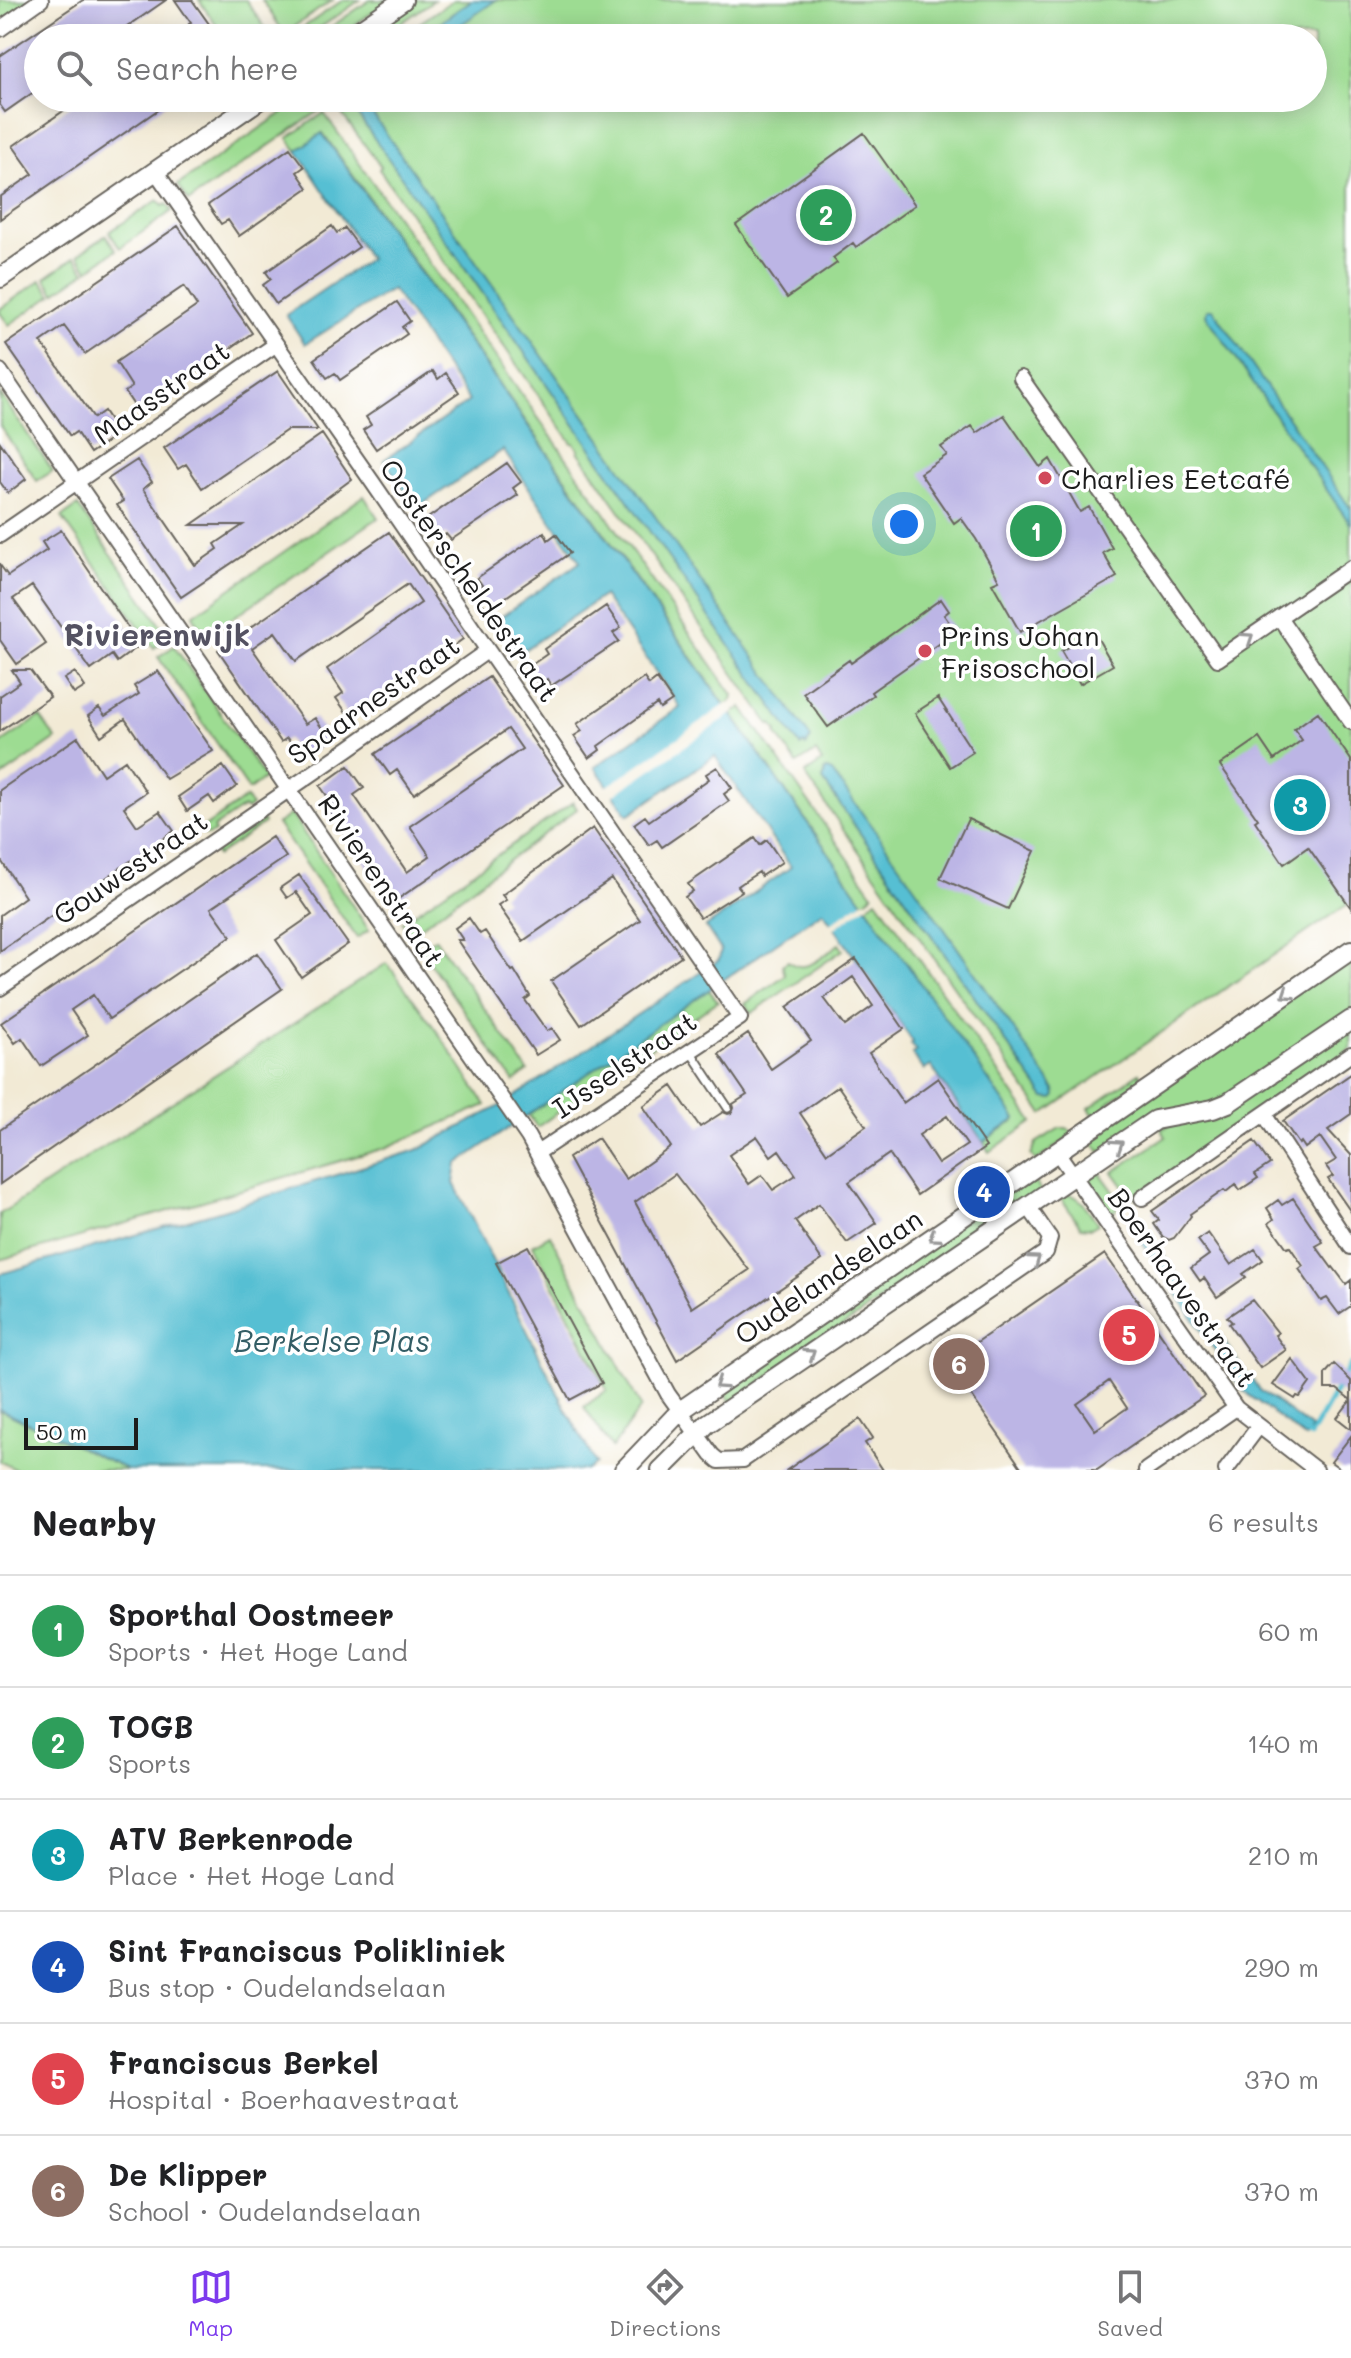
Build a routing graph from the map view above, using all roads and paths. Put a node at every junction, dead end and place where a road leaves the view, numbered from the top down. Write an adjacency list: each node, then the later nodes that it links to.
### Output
1 (41, 0): 4 (street)
2 (403, 0): 3 (street)
3 (368, 24)
4 (0, 29)
5 (242, 112): 6 (street)
6 (156, 172): 7 (street); 8 (street, Oosterscheldestraat)
7 (0, 278)
8 (275, 345): 11 (street, Maasstraat); 15 (street, Oosterscheldestraat)
9 (0, 371): 11 (street, Rivierenstraat)
10 (1021, 378): 14 (street, one-way to 14)
11 (76, 482): 12 (street, Maasstraat); 17 (street, Rivierenstraat)
12 (0, 535)
13 (1351, 568): 14 (street)
14 (1279, 617): 16 (street)
15 (487, 651): 17 (street, Spaarnestraat); 20 (street, Oosterscheldestraat)
16 (1351, 722)
17 (289, 789): 19 (street, Gouwestraat); 27 (street, Rivierenstraat)
18 (1351, 950): 26 (street, Oudelandselaan, one-way to 26)
19 (0, 988)
20 (740, 1018): 22 (street, IJsselstraat)
21 (1351, 1020): 28 (street, Oudelandselaan, one-way to 21)
22 (690, 1051): 24 (lane); 27 (street, IJsselstraat)
23 (1351, 1054): 25 (street)
24 (728, 1108)
25 (1264, 1114): 29 (street); 31 (street)
26 (1057, 1152): 28 (street, Boerhaavestraat); 33 (street, Oudelandselaan, one-way to 33)
27 (537, 1153): 33 (street, Rivierenstraat)
28 (1073, 1175): 30 (street, Oudelandselaan); 32 (street, Boerhaavestraat)
29 (1142, 1198)
30 (1028, 1206): 35 (street, Oudelandselaan, one-way to 30); 35 (street, one-way to 30)
31 (1351, 1247)
32 (1236, 1408): 34 (street, Boerhaavestraat); 36 (street)
33 (680, 1411): 35 (street, Rivierenstraat); 37 (street, Oudelandselaan)
34 (1259, 1426): 40 (street); 41 (street, Boerhaavestraat)
35 (696, 1433): 38 (street, Oudelandselaan)
36 (1167, 1464): 39 (street)
37 (624, 1470)
38 (661, 1470)
39 (1146, 1470)
40 (1226, 1470)
41 (1316, 1470)

